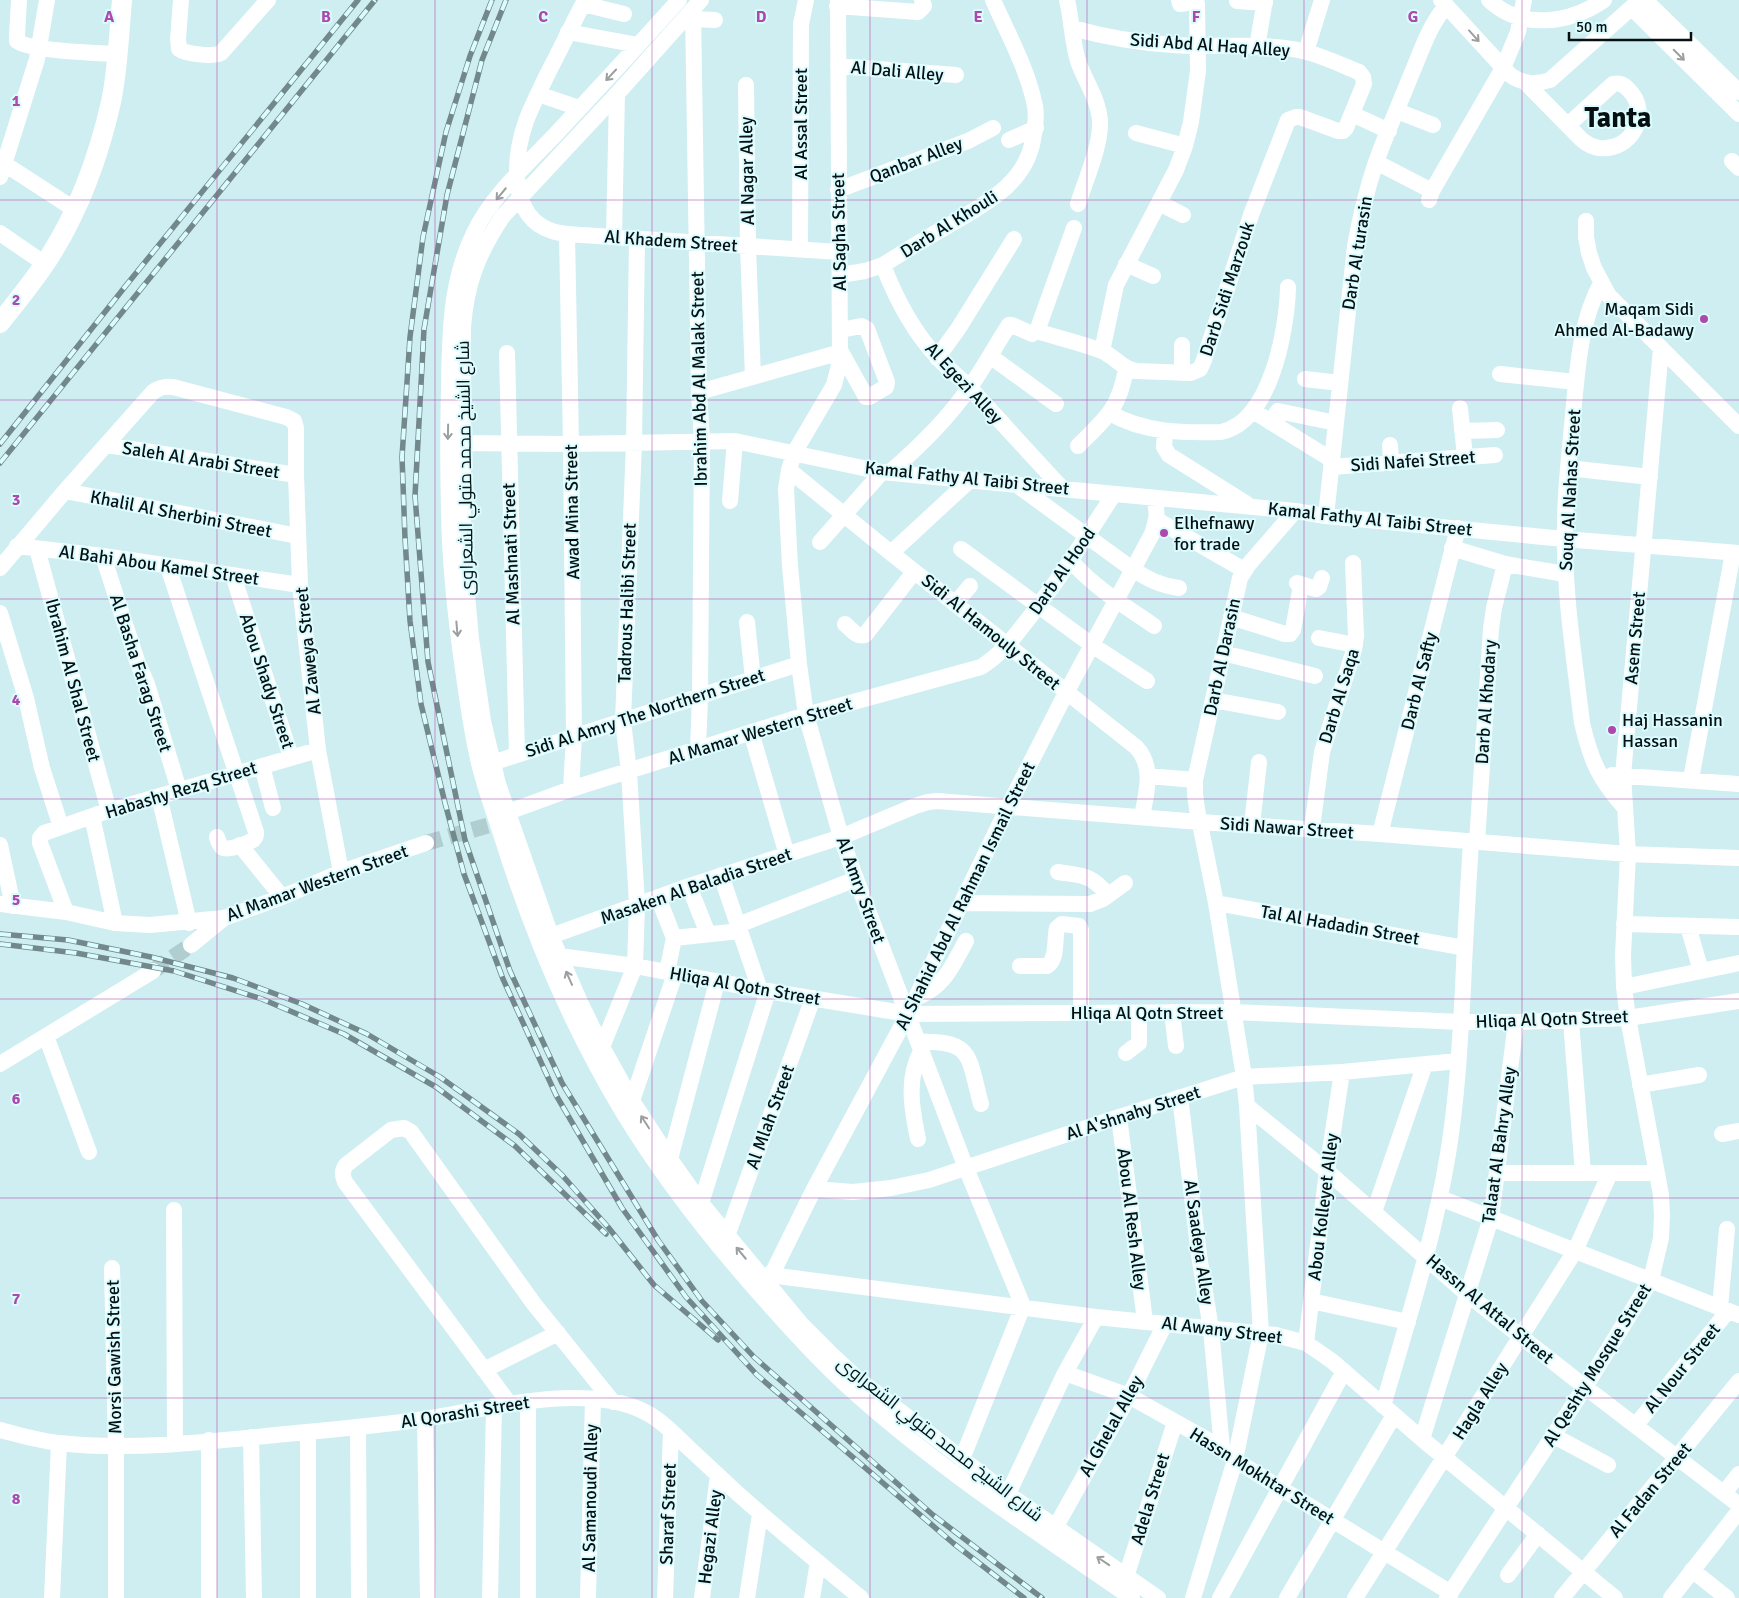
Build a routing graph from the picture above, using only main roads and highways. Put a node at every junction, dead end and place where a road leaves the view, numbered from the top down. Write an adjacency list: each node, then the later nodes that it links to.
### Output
1 (122, 0): 2 (main road)
2 (0, 323)

